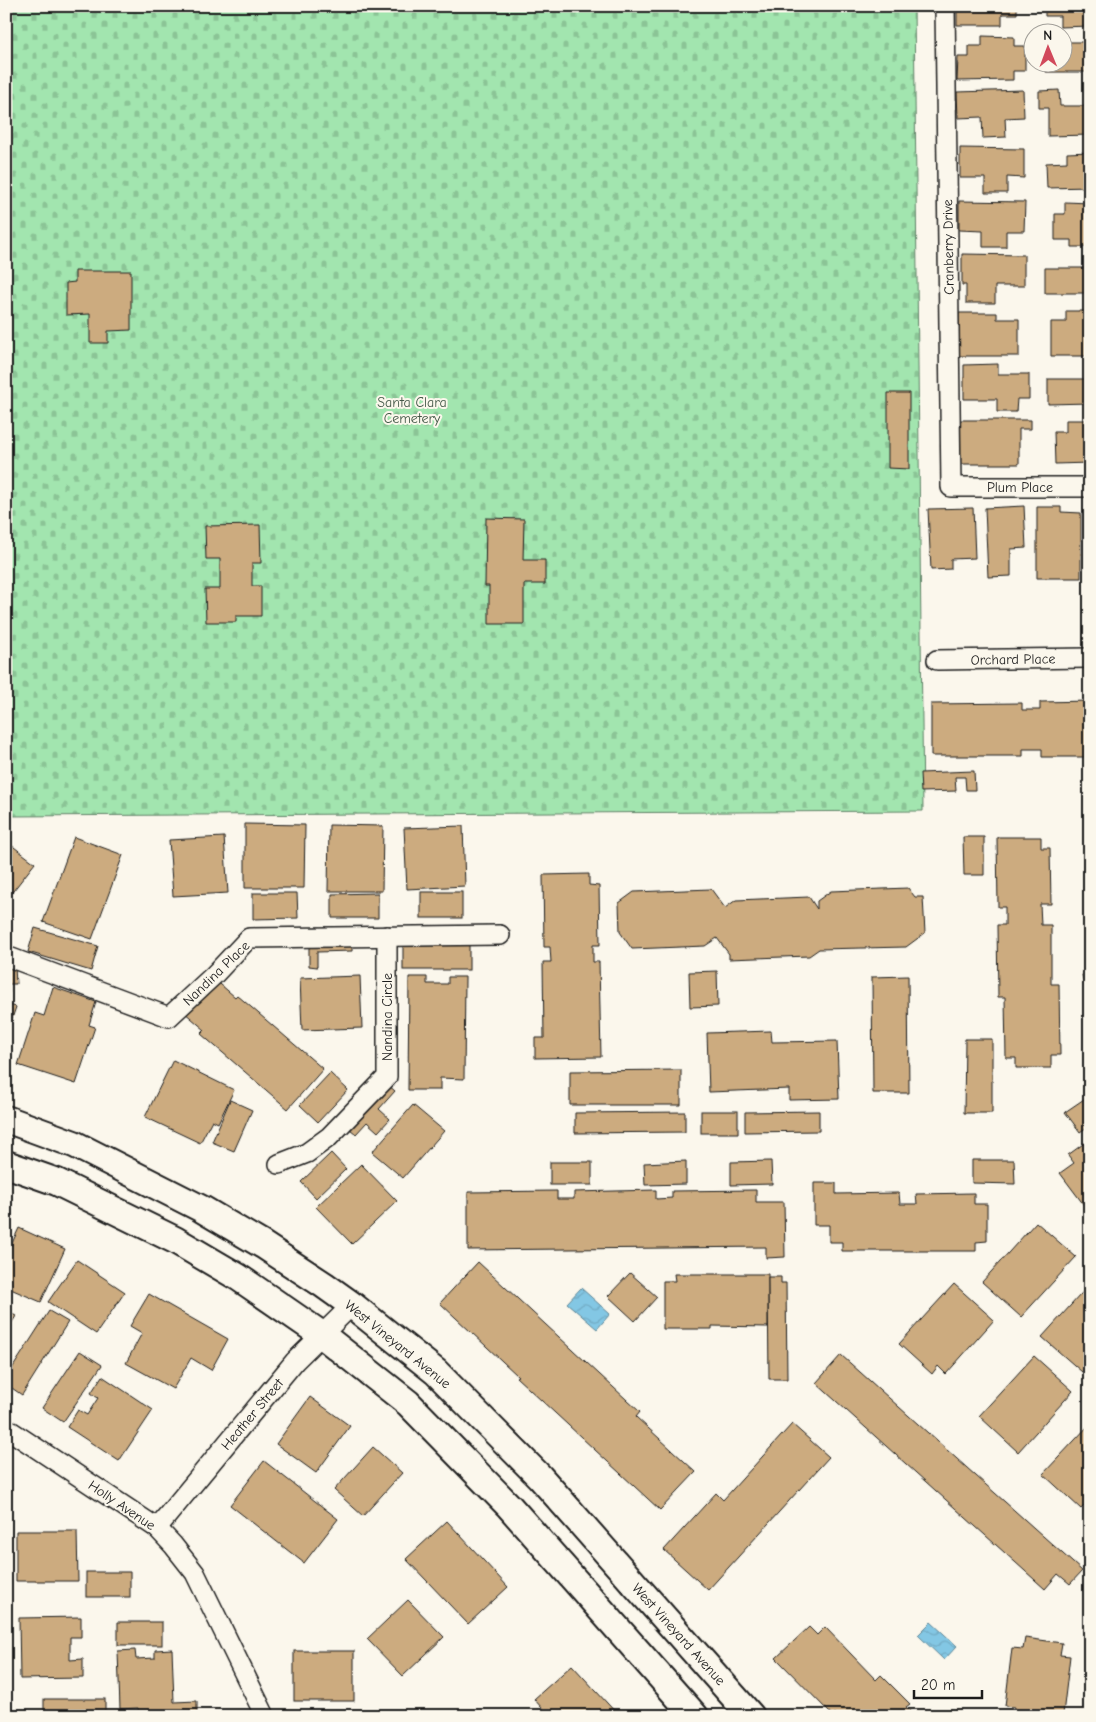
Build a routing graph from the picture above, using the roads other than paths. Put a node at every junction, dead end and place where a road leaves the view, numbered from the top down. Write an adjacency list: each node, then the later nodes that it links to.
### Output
1 (945, 6): 2 (street, Cranberry Drive)
2 (951, 487): 3 (street, Plum Place)
3 (1090, 487)
4 (1090, 658): 5 (street, Orchard Place)
5 (937, 660)
6 (500, 935): 7 (street, Nandina Place)
7 (387, 936): 8 (street, Nandina Place); 11 (street, Nandina Circle)
8 (6, 956)
9 (6, 1119): 12 (main road, West Vineyard Avenue)
10 (6, 1164): 13 (main road)
11 (279, 1164)
12 (352, 1305): 13 (street, Heather Street); 18 (main road, West Vineyard Avenue)
13 (322, 1335): 15 (street, Heather Street); 17 (main road)
14 (6, 1428): 15 (street, Holly Avenue)
15 (157, 1528): 16 (street, Holly Avenue)
16 (264, 1716)
17 (695, 1716)
18 (751, 1716)

